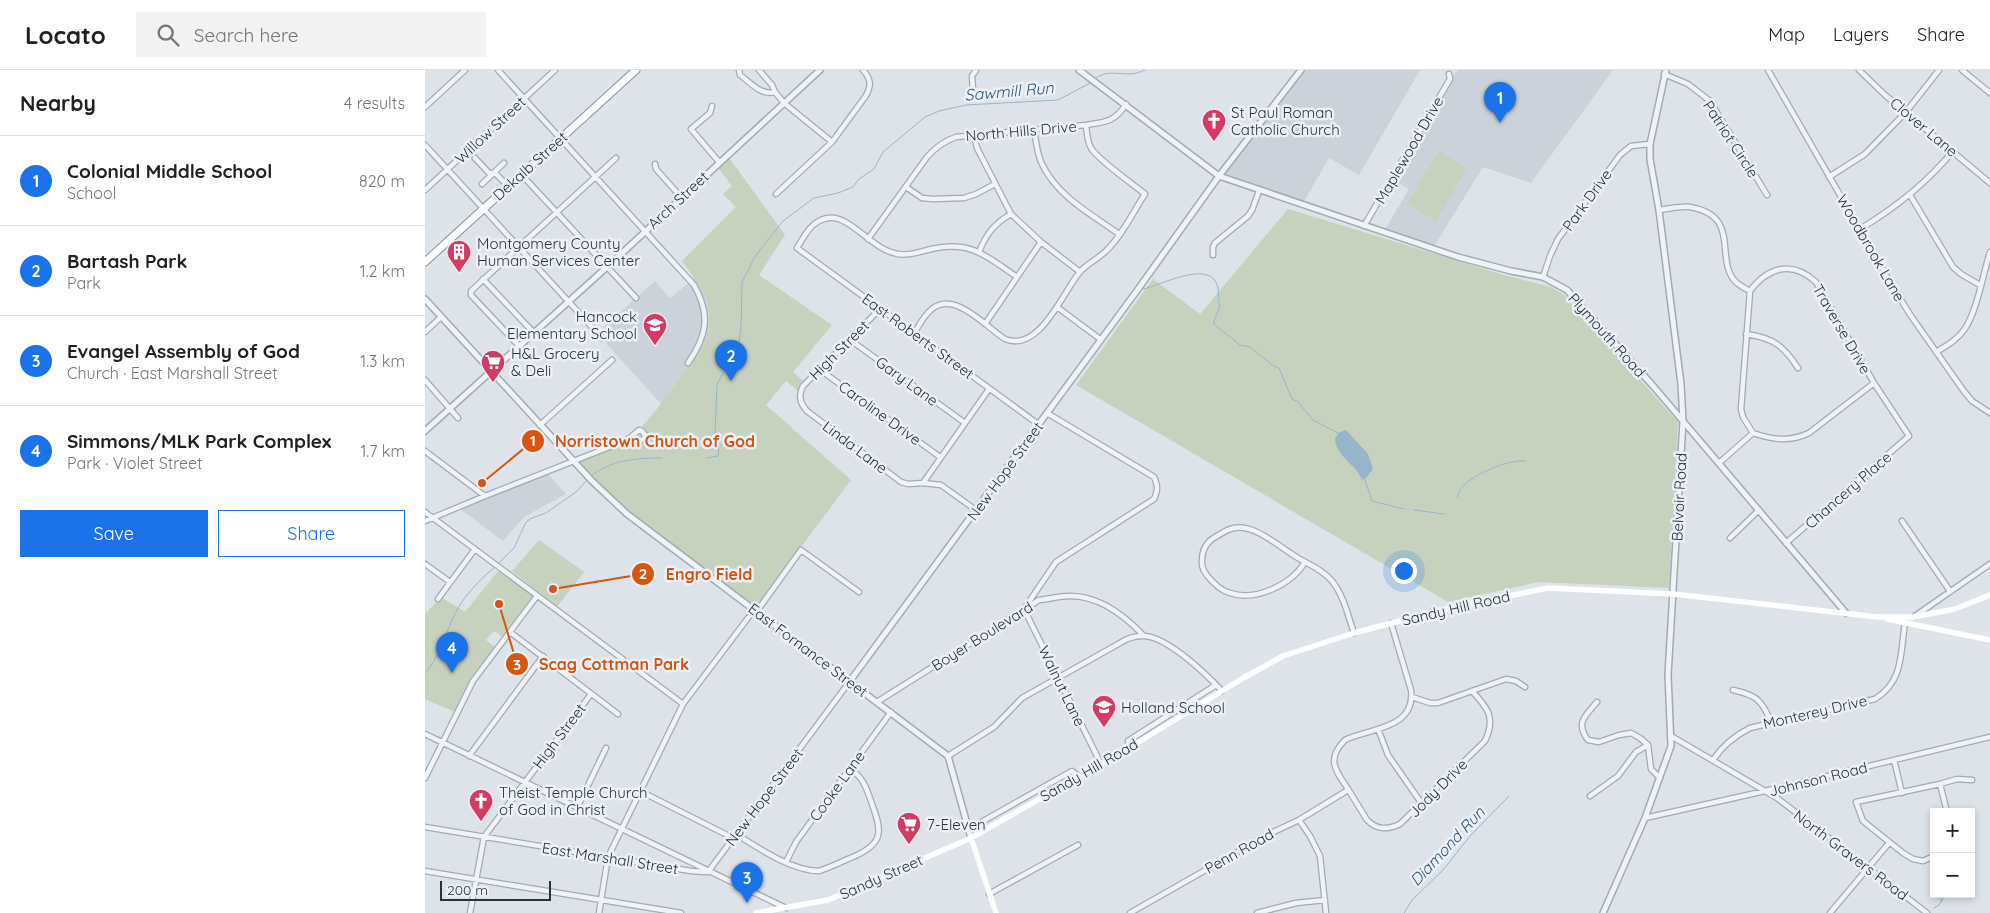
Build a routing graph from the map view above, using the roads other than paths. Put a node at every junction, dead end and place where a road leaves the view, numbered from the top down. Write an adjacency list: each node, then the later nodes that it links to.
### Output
1 (465, 70): 25 (street)
2 (498, 70): 21 (street)
3 (555, 70): 21 (street, Willow Street)
4 (636, 70): 30 (highway, Dekalb Street)
5 (739, 70): 19 (street)
6 (759, 70): 19 (street)
7 (820, 70): 22 (street, Arch Street)
8 (863, 70): 31 (street)
9 (976, 70): 18 (street)
10 (1079, 70): 23 (street, Plymouth Road)
11 (1301, 70): 43 (street, New Hope Street)
12 (1768, 70): 45 (street, Woodbrook Lane)
13 (1859, 70): 26 (street, Clover Lane)
14 (1939, 70): 26 (street)
15 (1962, 70): 20 (street)
16 (1665, 72): 32 (street, Belvoir Road); 54 (street, Patriot Circle)
17 (1449, 74): 61 (street, Maplewood Drive)
18 (973, 90)
19 (775, 92): 22 (street)
20 (1990, 93)
21 (524, 98): 30 (street); 40 (street, Willow Street)
22 (785, 103): 31 (street); 37 (street, Arch Street)
23 (1126, 104): 27 (street, North Hills Drive); 43 (street, Plymouth Road)
24 (712, 106): 37 (street)
25 (425, 107)
26 (1905, 112): 34 (street, Clover Lane); 45 (street)
27 (1086, 125): 28 (street, North Hills Drive); 64 (street)
28 (1034, 130): 29 (street, North Hills Drive); 64 (street)
29 (975, 135): 48 (street); 50 (street, North Hills Drive)
30 (560, 139): 42 (highway, Dekalb Street); 44 (street)
31 (832, 142): 53 (street)
32 (1650, 144): 58 (street, Belvoir Road); 75 (street, Park Drive)
33 (425, 145): 40 (street)
34 (1953, 151): 46 (street, Clover Lane); 55 (street)
35 (475, 158): 41 (street)
36 (616, 158): 44 (street)
37 (719, 162): 56 (street, Arch Street)
38 (504, 163): 41 (street)
39 (655, 164): 56 (street)
40 (447, 170): 51 (street, Willow Street); 57 (street)
41 (492, 174): 47 (street); 49 (street)
42 (521, 174): 49 (highway, Dekalb Street); 59 (street)
43 (1219, 176): 52 (street, Plymouth Road); 91 (street, New Hope Street)
44 (596, 177): 59 (street); 63 (street)
45 (1829, 177): 62 (street, Woodbrook Lane)
46 (1990, 182)
47 (482, 184)
48 (995, 184): 50 (street); 60 (street)
49 (508, 186): 57 (highway, Dekalb Street)
50 (906, 186): 65 (street, North Hills Drive)
51 (425, 190)
52 (1259, 191): 61 (street, Plymouth Road); 70 (street)
53 (776, 194)
54 (1767, 195)
55 (1910, 195): 62 (street); 77 (street)
56 (681, 198): 63 (street, Arch Street)
57 (483, 209): 67 (street); 71 (highway, Dekalb Street)
58 (1659, 210): 78 (street); 108 (street, Belvoir Road)
59 (557, 212): 67 (street); 72 (street)
60 (1011, 214): 66 (street); 68 (street)
61 (1364, 226): 75 (street, Plymouth Road)
62 (1860, 229): 94 (street, Woodbrook Lane)
63 (645, 231): 72 (street, Arch Street); 96 (street)
64 (1119, 234): 73 (street)
65 (868, 238): 68 (street); 83 (street, East Roberts Street)
66 (1041, 242): 73 (street); 74 (street)
67 (519, 247): 76 (street); 81 (street)
68 (979, 252): 74 (street)
69 (1990, 252): 77 (street)
70 (1213, 255)
71 (425, 262)
72 (607, 267): 79 (street); 81 (street, Arch Street)
73 (1080, 272): 82 (street)
74 (1017, 277): 85 (street)
75 (1543, 277): 108 (street, Plymouth Road)
76 (483, 279): 87 (street); 93 (street)
77 (1980, 285): 94 (street)
78 (1750, 291): 89 (street); 101 (street, Traverse Drive)
79 (636, 298)
80 (425, 299): 84 (street, East Fornance Street)
81 (567, 301): 87 (street, Arch Street); 90 (street)
82 (1057, 307): 85 (street); 91 (street)
83 (880, 308): 88 (street, East Roberts Street); 92 (street, High Street)
84 (441, 317): 86 (street); 99 (street, East Fornance Street)
85 (985, 324): 88 (street)
86 (425, 332)
87 (533, 332): 93 (street, Arch Street)
88 (914, 334): 102 (street, East Roberts Street)
89 (1746, 334): 97 (street); 113 (street)
90 (602, 338)
91 (1100, 339): 105 (street, New Hope Street)
92 (849, 340): 98 (street, High Street); 109 (street, Gary Lane)
93 (519, 346): 99 (street, Arch Street)
94 (1936, 352): 106 (street, Woodbrook Lane)
95 (612, 360): 111 (street)
96 (688, 363)
97 (1798, 368)
98 (819, 369): 103 (street, High Street); 117 (street, Caroline Drive)
99 (491, 371): 104 (street, Arch Street); 111 (street, East Fornance Street)
100 (425, 380): 104 (street)
101 (1874, 384): 113 (street); 114 (street, Traverse Drive)
102 (989, 389): 109 (street); 110 (street, East Roberts Street)
103 (800, 393): 120 (street, Linda Lane)
104 (451, 408): 107 (street); 112 (street, Arch Street)
105 (1047, 413): 110 (street, New Hope Street); 141 (street)
106 (1990, 413)
107 (459, 418)
108 (1683, 422): 119 (street, Plymouth Road); 137 (street, Belvoir Road)
109 (965, 424): 117 (street)
110 (1038, 424): 122 (street, New Hope Street)
111 (539, 425): 118 (street, East Fornance Street)
112 (425, 431)
113 (1753, 433): 119 (street)
114 (1909, 436): 129 (street, Chancery Place)
115 (627, 440): 118 (street)
116 (425, 451): 121 (street)
117 (940, 457): 120 (street)
118 (574, 462): 121 (street); 142 (street, East Fornance Street)
119 (1719, 463): 123 (street, Plymouth Road)
120 (923, 483): 122 (street, Linda Lane)
121 (485, 496): 125 (street)
122 (976, 510): 154 (street, New Hope Street)
123 (1759, 510): 128 (street); 129 (street, Plymouth Road)
124 (425, 512): 125 (street)
125 (432, 518): 126 (street); 130 (street)
126 (425, 521)
127 (1901, 521): 135 (street)
128 (1731, 538)
129 (1786, 543): 143 (street, Plymouth Road)
130 (475, 549): 134 (street); 139 (street)
131 (1305, 562): 131 (street); 149 (street)
132 (425, 564): 134 (street)
133 (1990, 564): 135 (street)
134 (451, 582): 140 (street)
135 (1950, 591): 144 (street)
136 (859, 592): 142 (street)
137 (1673, 594): 143 (main road, Sandy Hill Road); 146 (main road, Sandy Hill Road); 170 (street, Belvoir Road)
138 (1990, 595): 144 (main road, Sandy Hill Road)
139 (537, 596): 148 (street); 164 (street)
140 (438, 599)
141 (1024, 609): 150 (street, Boyer Boulevard); 153 (street, Walnut Lane); 162 (street, Boyer Boulevard)
142 (754, 610): 154 (street, East Fornance Street); 164 (street)
143 (1846, 613): 145 (main road, Sandy Hill Road)
144 (1913, 616): 145 (main road, Sandy Hill Road)
145 (1877, 617): 147 (main road)
146 (1391, 623): 149 (main road, Sandy Hill Road); 161 (street)
147 (1905, 623): 151 (main road); 167 (street, Monterey Drive)
148 (510, 632): 152 (street); 172 (street)
149 (1354, 634): 158 (main road, Sandy Hill Road)
150 (1143, 635): 153 (street); 155 (street)
151 (1990, 640)
152 (543, 656): 160 (street); 176 (street)
153 (1058, 678): 177 (street); 180 (street, Walnut Lane)
154 (850, 681): 162 (street, East Fornance Street); 202 (street, New Hope Street)
155 (1216, 685): 158 (street); 175 (street)
156 (1525, 688): 159 (street)
157 (1733, 690): 167 (street)
158 (1222, 691): 175 (main road, Sandy Hill Road)
159 (1472, 691): 161 (street); 193 (street, Jody Drive)
160 (591, 694): 166 (street); 186 (street, High Street)
161 (1411, 697): 168 (street)
162 (877, 702): 165 (street, East Fornance Street)
163 (1597, 702): 173 (street)
164 (683, 704): 189 (street)
165 (891, 712): 177 (street, East Fornance Street); 181 (street, Cooke Lane)
166 (619, 714)
167 (1771, 722): 178 (street, Monterey Drive)
168 (1378, 728): 188 (street); 193 (street)
169 (425, 734): 172 (street)
170 (1671, 736): 178 (street, North Gravers Road); 184 (street, Belvoir Road)
171 (1990, 737): 179 (street, Johnson Road)
172 (443, 743): 176 (street); 183 (street)
173 (1648, 745): 184 (street); 192 (street)
174 (607, 748): 194 (street)
175 (1129, 748): 180 (main road, Sandy Hill Road)
176 (469, 756): 186 (street)
177 (948, 756): 200 (street)
178 (1713, 760): 190 (street, North Gravers Road)
179 (1894, 760): 190 (street, Johnson Road); 191 (street)
180 (1101, 764): 182 (main road, Sandy Hill Road)
181 (850, 768): 208 (street, Cooke Lane); 208 (street)
182 (1078, 776): 200 (street); 203 (main road, Sandy Hill Road)
183 (425, 778)
184 (1660, 778): 196 (street, Belvoir Road)
185 (1972, 780): 187 (street)
186 (524, 782): 194 (street); 201 (street, High Street)
187 (1940, 784): 191 (street); 195 (street)
188 (1348, 790): 193 (street, Jody Drive); 197 (street, Penn Road)
189 (640, 791): 199 (street); 202 (street)
190 (1765, 792): 196 (street, Johnson Road); 209 (street, North Gravers Road)
191 (1902, 793): 204 (street)
192 (1591, 796)
193 (1422, 804)
194 (577, 808): 199 (street)
195 (1946, 808)
196 (1645, 818): 225 (street, Belvoir Road)
197 (1299, 820): 215 (street); 222 (street, Penn Road)
198 (425, 828): 201 (street, East Marshall Street)
199 (622, 829): 206 (street); 211 (street)
200 (969, 829): 203 (street)
201 (483, 836): 206 (street, East Marshall Street); 212 (street, High Street)
202 (735, 836): 208 (street); 211 (street, New Hope Street)
203 (971, 838): 213 (main road); 216 (main road, Sandy Street)
204 (1889, 843): 207 (street); 209 (street)
205 (1078, 845): 213 (street)
206 (608, 857): 211 (street, East Marshall Street); 214 (street)
207 (1930, 858)
208 (786, 862)
209 (1868, 870): 226 (street); 227 (street, North Gravers Road)
210 (425, 871): 212 (street)
211 (708, 872): 216 (street, East Marshall Street)
212 (476, 879): 214 (street); 217 (street, High Street)
213 (989, 894): 221 (main road)
214 (601, 900): 218 (street); 219 (street)
215 (1325, 900): 223 (street); 224 (street)
216 (787, 908): 220 (main road, Sandy Street)
217 (470, 913)
218 (599, 913)
219 (681, 913)
220 (756, 913)
221 (995, 913)
222 (1130, 913)
223 (1257, 913)
224 (1326, 913)
225 (1603, 913)
226 (1830, 913)
227 (1927, 913)

